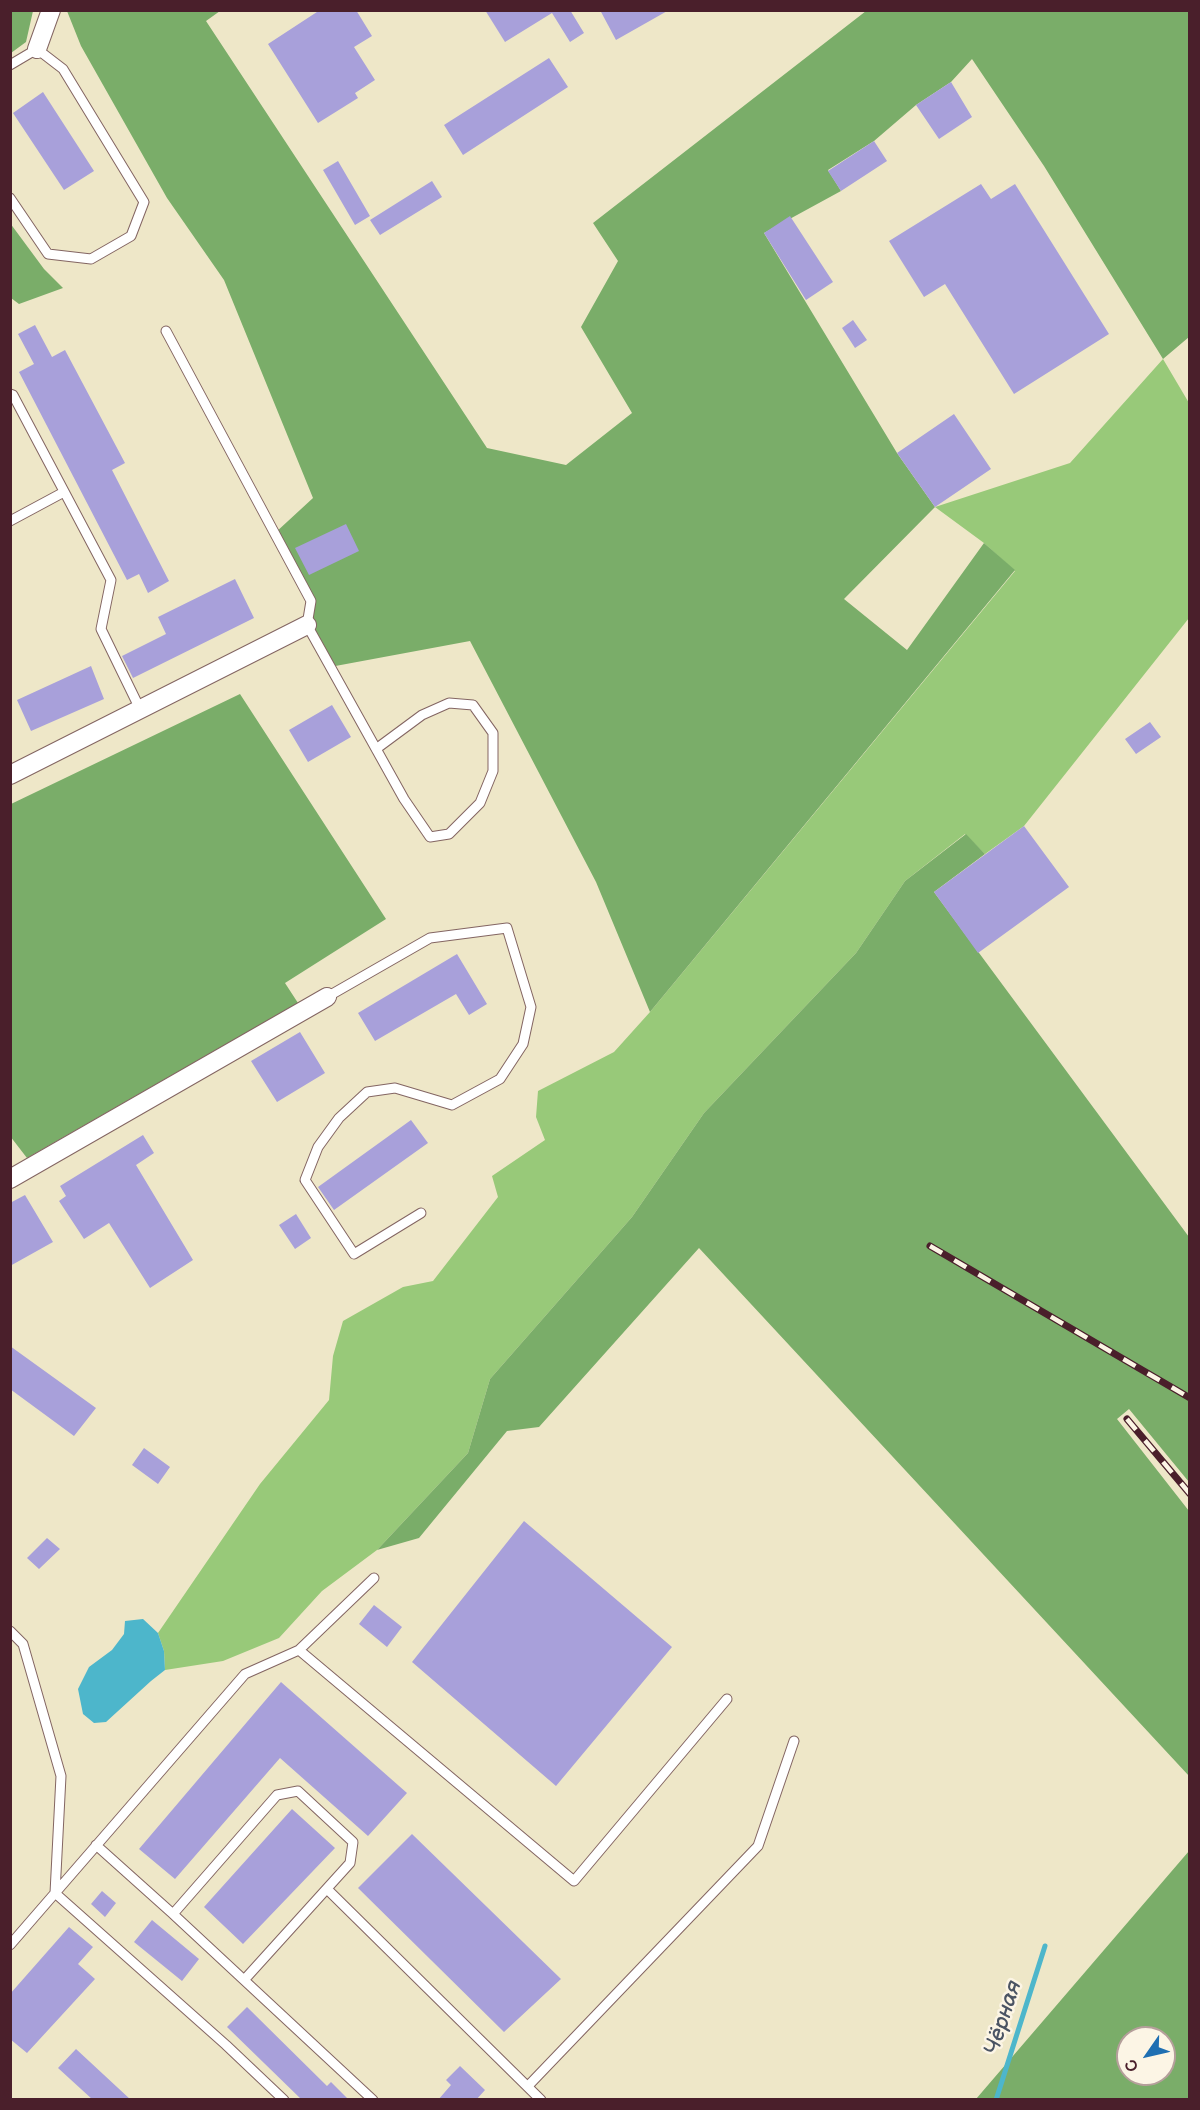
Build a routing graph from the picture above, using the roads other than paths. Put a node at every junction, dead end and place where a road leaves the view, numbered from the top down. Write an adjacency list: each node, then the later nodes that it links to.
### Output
1 (51, 10): 2 (street)
2 (37, 49): 3 (lane); 4 (lane)
3 (10, 65)
4 (10, 198)
5 (166, 331): 9 (lane)
6 (10, 394): 7 (lane)
7 (64, 492): 8 (lane); 10 (lane)
8 (10, 521)
9 (307, 625): 10 (street); 11 (lane)
10 (140, 709): 12 (street)
11 (376, 749): 11 (lane)
12 (10, 775)
13 (327, 997): 14 (street); 15 (lane)
14 (10, 1179)
15 (421, 1213)
16 (374, 1578): 18 (lane)
17 (10, 1631): 23 (lane)
18 (299, 1650): 19 (lane); 21 (lane)
19 (727, 1699)
20 (794, 1740): 27 (lane)
21 (96, 1845): 23 (lane); 24 (lane)
22 (327, 1889): 24 (lane); 26 (lane); 27 (lane)
23 (55, 1893): 25 (lane); 28 (lane)
24 (173, 1914): 26 (lane)
25 (10, 1945)
26 (245, 1979): 29 (lane)
27 (528, 2086): 30 (lane)
28 (284, 2100)
29 (373, 2100)
30 (541, 2100)

